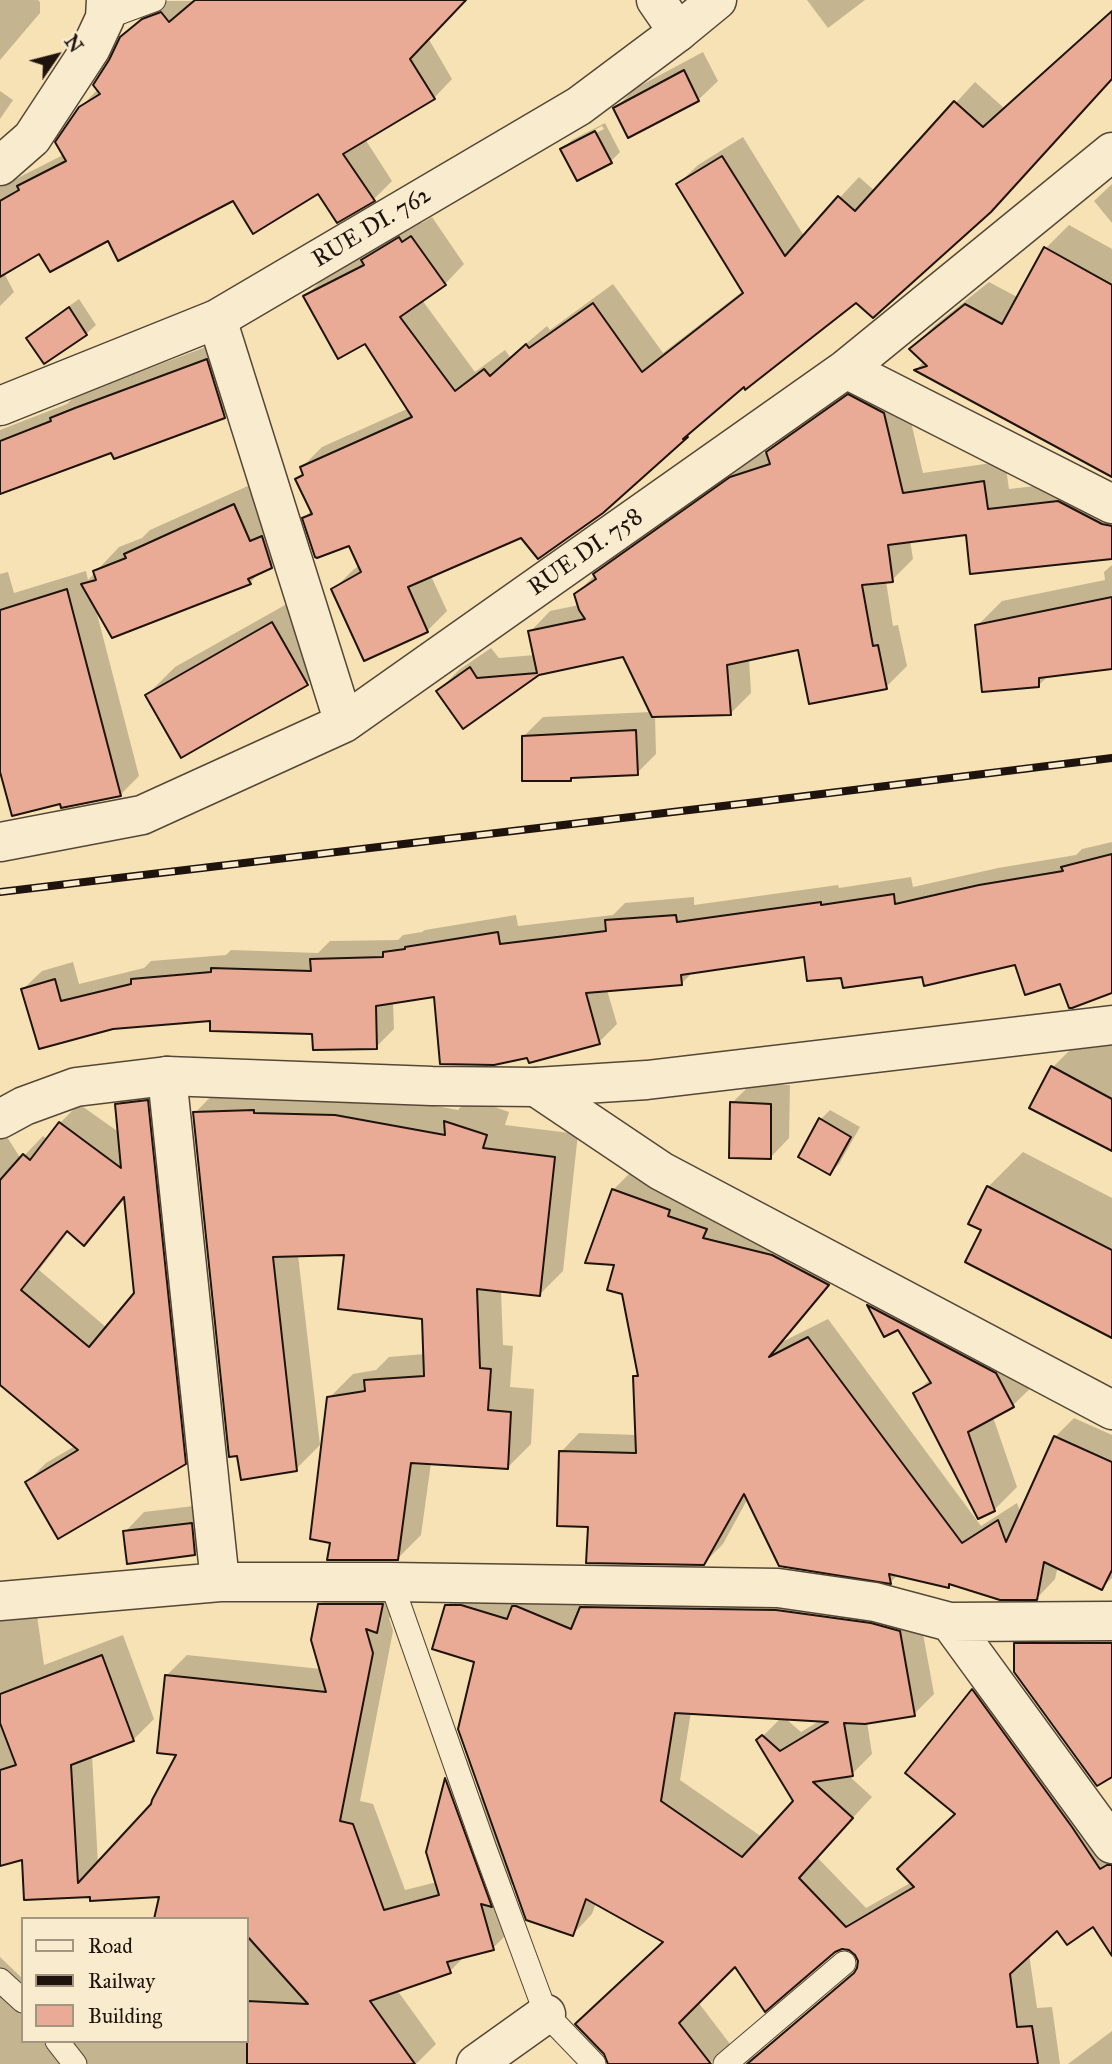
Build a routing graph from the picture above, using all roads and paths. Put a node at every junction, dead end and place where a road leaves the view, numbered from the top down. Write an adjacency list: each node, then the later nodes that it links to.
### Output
1 (154, 0): 4 (lane)
2 (656, 0): 5 (street)
3 (717, 0): 5 (street, RUE DI. 762)
4 (106, 9): 7 (street)
5 (678, 32): 8 (street, RUE DI. 762)
6 (1112, 152): 9 (street, RUE DI. 758)
7 (0, 166)
8 (217, 319): 10 (street, RUE DI. 762); 12 (street)
9 (846, 369): 11 (street); 12 (street, RUE DI. 758)
10 (0, 406)
11 (1112, 504)
12 (344, 723): 13 (street, RUE DI. 758)
13 (0, 842)
14 (1112, 1024): 16 (street)
15 (167, 1076): 16 (street); 17 (street); 19 (street)
16 (536, 1087): 18 (street)
17 (0, 1119)
18 (1112, 1410)
19 (220, 1582): 20 (street); 21 (street)
20 (391, 1582): 23 (street); 28 (lane)
21 (0, 1601)
22 (1112, 1621): 23 (street)
23 (950, 1622): 24 (street)
24 (1112, 1844)
25 (845, 1963): 33 (lane)
26 (0, 1980): 27 (lane)
27 (21, 1999)
28 (546, 2014): 31 (street); 32 (lane)
29 (59, 2043): 30 (lane)
30 (75, 2064)
31 (476, 2064)
32 (594, 2064)
33 (725, 2064)

